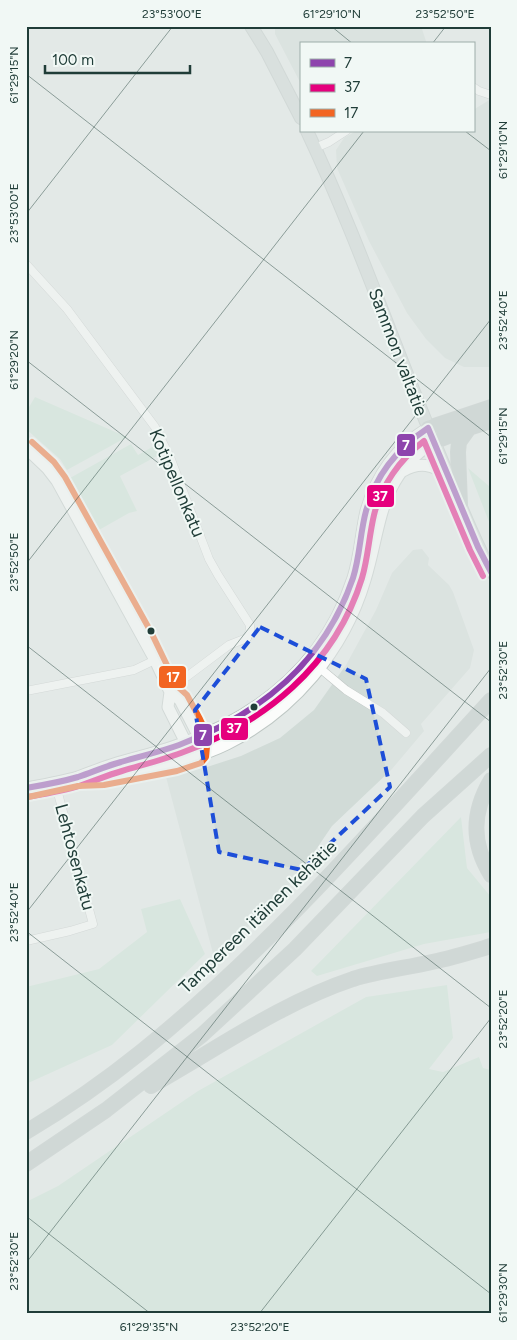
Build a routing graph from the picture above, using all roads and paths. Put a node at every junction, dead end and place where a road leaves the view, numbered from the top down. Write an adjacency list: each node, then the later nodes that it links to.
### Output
1 (251, 26): 4 (main road)
2 (474, 88): 3 (street)
3 (491, 95)
4 (300, 116)
5 (307, 132): 7 (main road, Sammon valtatie)
6 (344, 132): 7 (street)
7 (315, 148): 11 (main road, Sammon valtatie)
8 (26, 264): 22 (street, Kotipellonkatu)
9 (491, 407): 11 (highway)
10 (491, 421): 12 (highway)
11 (428, 428): 13 (main road, Sammon valtatie); 19 (main road)
12 (469, 428): 13 (highway); 17 (highway)
13 (434, 442): 15 (main road); 16 (main road, Sammon valtatie)
14 (26, 448): 20 (main road)
15 (400, 473): 16 (main road); 21 (main road)
16 (448, 475): 17 (main road, Sammon valtatie)
17 (460, 505): 18 (main road, Sammon valtatie)
18 (491, 572)
19 (309, 659): 21 (street); 26 (main road)
20 (155, 660): 22 (main road); 23 (street)
21 (320, 668): 25 (street); 28 (main road)
22 (168, 689): 26 (main road); 27 (main road)
23 (26, 691)
24 (491, 700): 38 (highway, Tampereen itäinen kehätie)
25 (406, 733)
26 (199, 737): 27 (main road); 28 (main road)
27 (186, 742): 28 (main road); 30 (main road)
28 (198, 755): 30 (main road)
29 (491, 755): 37 (highway)
30 (77, 777): 32 (main road)
31 (491, 780): 34 (highway)
32 (55, 782): 33 (main road); 35 (street, Lehtosenkatu)
33 (26, 788)
34 (491, 875)
35 (26, 941)
36 (491, 946): 37 (highway)
37 (106, 1110): 39 (highway)
38 (26, 1132)
39 (26, 1164)

